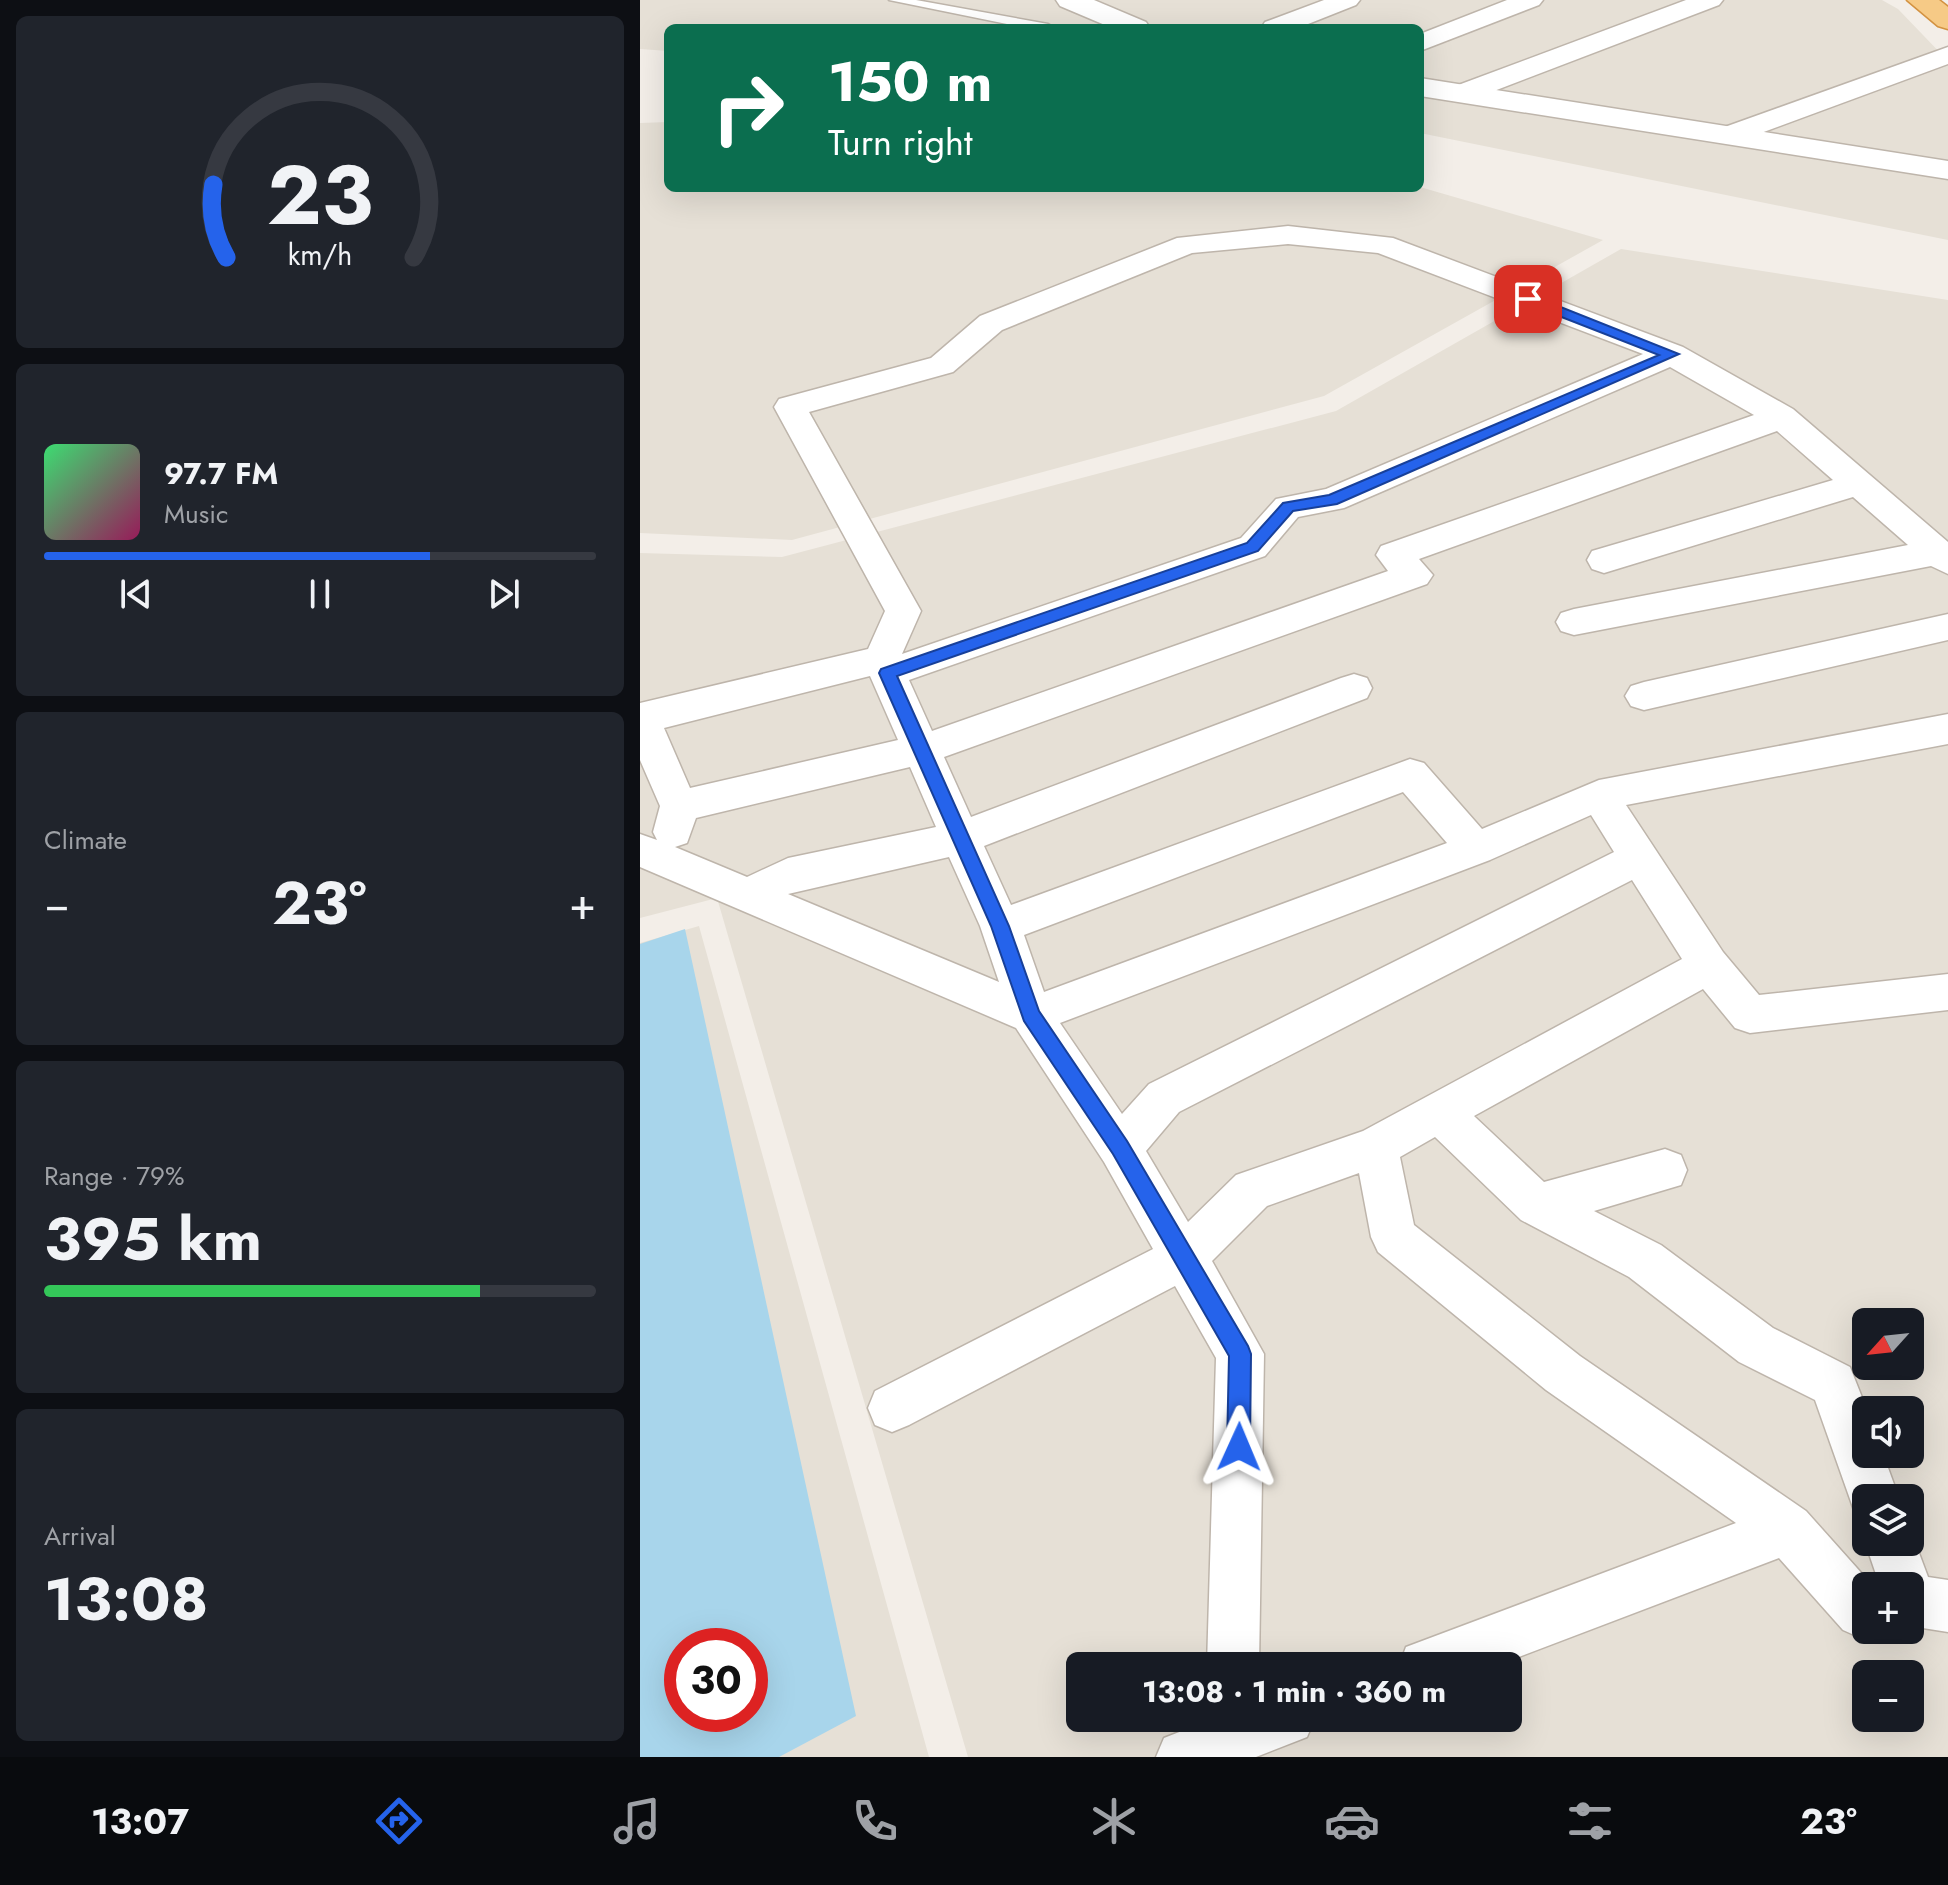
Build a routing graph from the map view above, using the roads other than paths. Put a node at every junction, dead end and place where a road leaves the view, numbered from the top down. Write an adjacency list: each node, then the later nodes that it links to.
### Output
1 (895, 0): 8 (lane)
2 (1070, 0): 9 (street)
3 (1347, 0): 10 (street)
4 (1530, 0): 11 (street)
5 (1710, 0): 14 (street)
6 (1922, 0): 7 (highway)
7 (1948, 20)
8 (1026, 24)
9 (1127, 24)
10 (1284, 24)
11 (1424, 41)
12 (1948, 55): 15 (street)
13 (1424, 88): 14 (street)
14 (1463, 93): 15 (street)
15 (1732, 134): 16 (street)
16 (1948, 170)
17 (1672, 354): 18 (street); 24 (street); 24 (street)
18 (1782, 417): 19 (street); 29 (street)
19 (1861, 483): 20 (street); 21 (street)
20 (1944, 556): 22 (street)
21 (1604, 560)
22 (1574, 622)
23 (1948, 627): 26 (street)
24 (884, 666): 27 (street); 29 (street)
25 (1354, 688): 32 (street)
26 (1644, 696)
27 (641, 718): 31 (street)
28 (1948, 729): 30 (street)
29 (920, 750): 31 (street); 32 (street)
30 (1599, 795): 33 (street); 35 (street)
31 (679, 806): 34 (street)
32 (958, 839): 36 (street); 37 (street)
33 (1476, 849): 37 (street); 40 (street)
34 (653, 856): 36 (street)
35 (1639, 858): 38 (street); 43 (street)
36 (746, 897): 40 (street)
37 (1000, 926): 40 (street)
38 (1708, 965): 39 (street); 41 (street)
39 (1948, 992)
40 (1031, 1015): 43 (street)
41 (1440, 1113): 42 (street); 45 (street)
42 (1376, 1147): 46 (street); 49 (street)
43 (1120, 1148): 46 (street)
44 (1665, 1170): 45 (street)
45 (1537, 1205): 48 (street)
46 (1184, 1257): 47 (street); 53 (street)
47 (892, 1408)
48 (1869, 1484)
49 (1788, 1529): 50 (street); 54 (street)
50 (1852, 1602)
51 (1924, 1602): 52 (street)
52 (1948, 1606)
53 (1233, 1652)
54 (1462, 1652)
55 (1242, 1732): 56 (street)
56 (1192, 1747)

